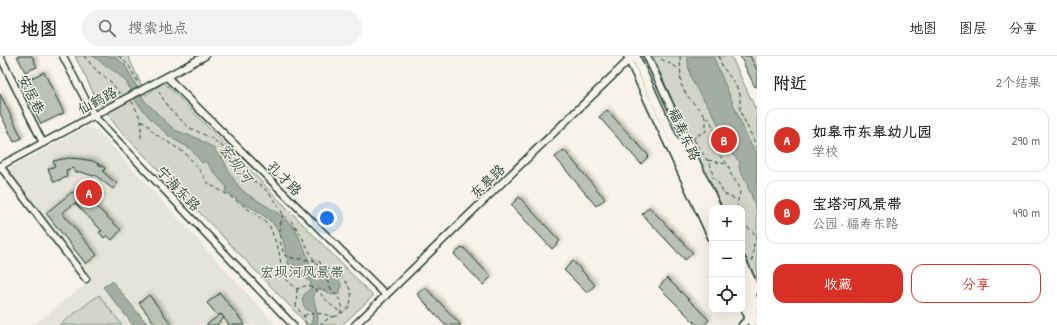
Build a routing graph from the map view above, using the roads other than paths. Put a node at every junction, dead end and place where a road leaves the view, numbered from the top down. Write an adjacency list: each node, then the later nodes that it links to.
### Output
1 (0, 56): 8 (street, 安居巷)
2 (63, 56): 7 (street, 宁海东路)
3 (205, 56): 6 (street, 仙鹤路)
4 (648, 56): 11 (street)
5 (634, 57): 10 (main road, 福寿东路); 12 (main road, 福寿东路); 13 (street); 19 (street, 东皋路)
6 (166, 77): 7 (street, 仙鹤路); 19 (street, 孔才路)
7 (94, 116): 8 (street, 仙鹤路); 22 (street, 宁海东路)
8 (43, 143): 9 (street, 仙鹤路)
9 (0, 166): 16 (street)
10 (709, 205)
11 (717, 205)
12 (709, 218)
13 (709, 232)
14 (745, 265): 17 (street)
15 (743, 277): 21 (main road)
16 (86, 279)
17 (757, 291)
18 (745, 295): 21 (main road)
19 (386, 296): 23 (street, 东皋路)
20 (745, 307): 21 (street)
21 (755, 315): 24 (street)
22 (294, 325)
23 (355, 325)
24 (742, 325)

